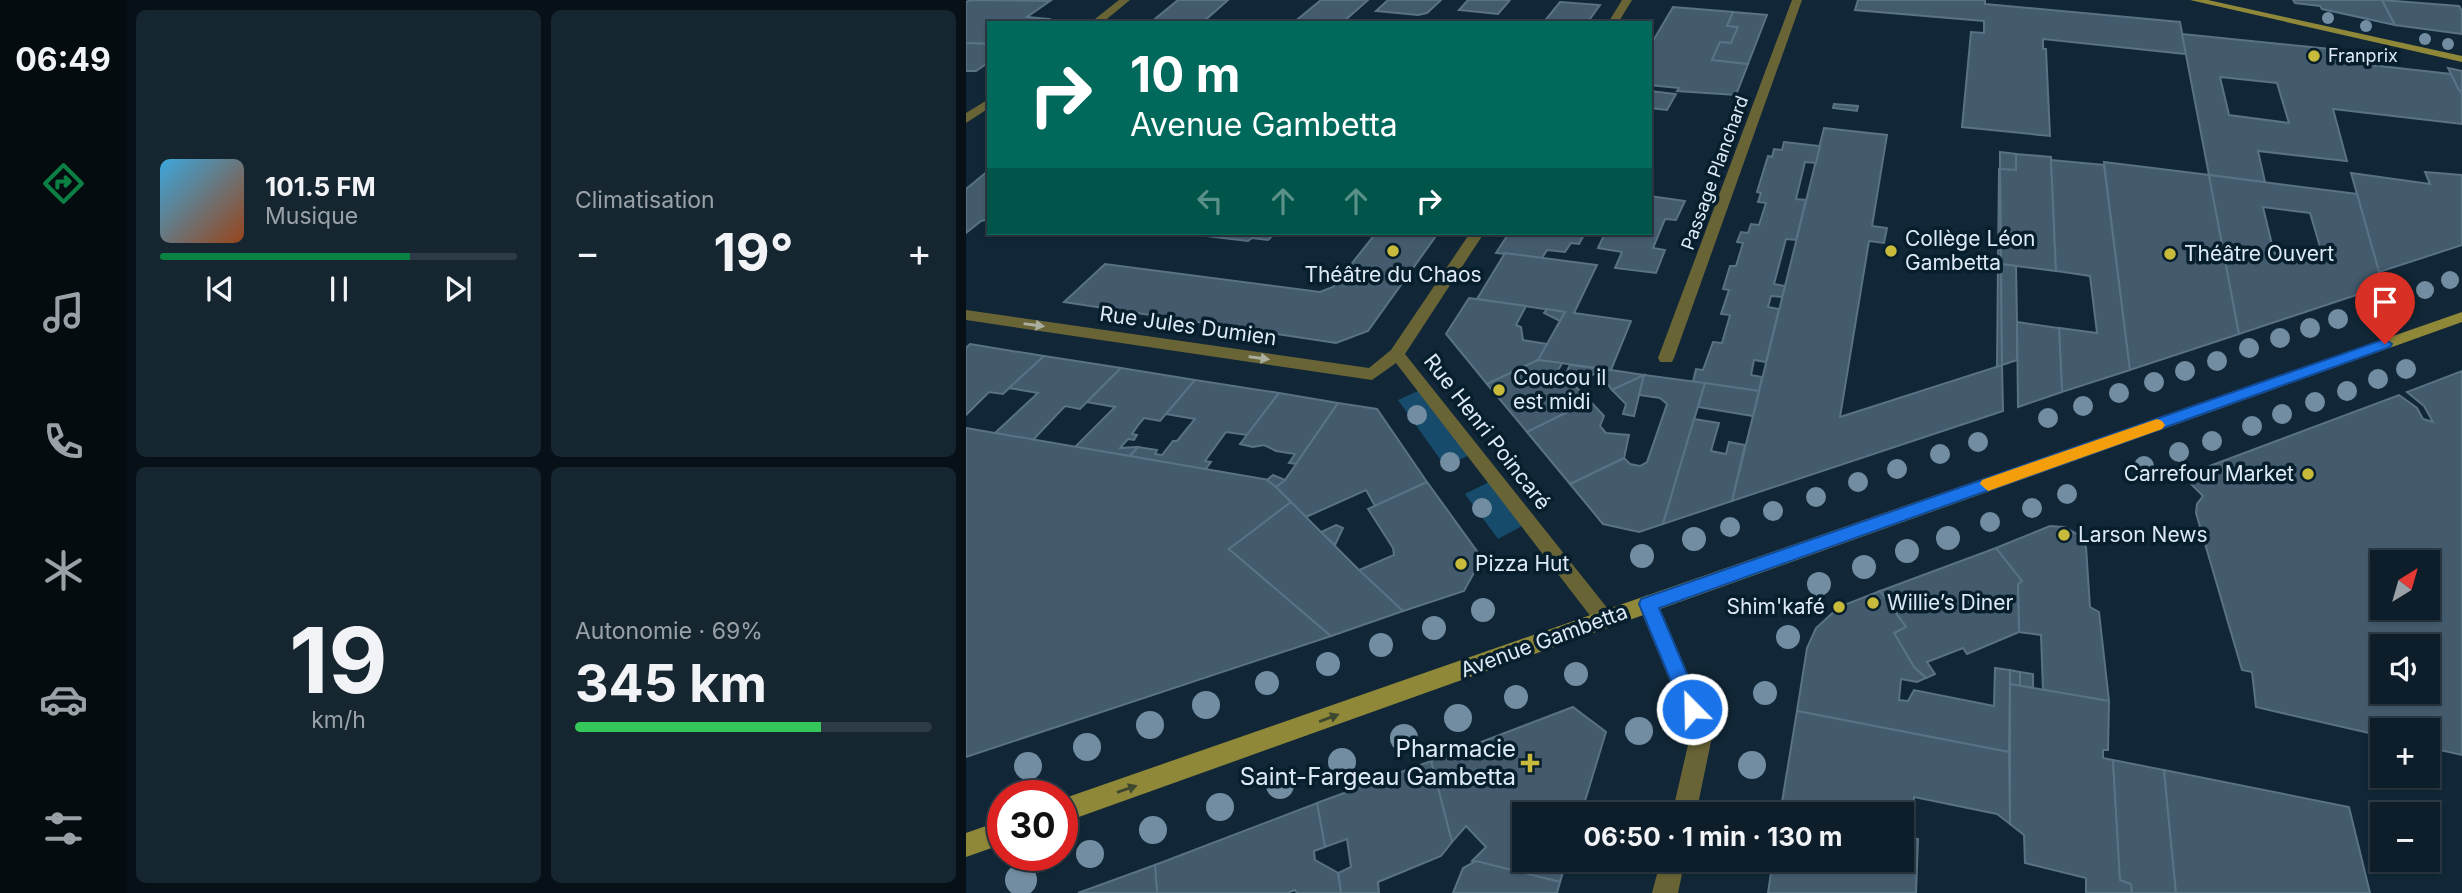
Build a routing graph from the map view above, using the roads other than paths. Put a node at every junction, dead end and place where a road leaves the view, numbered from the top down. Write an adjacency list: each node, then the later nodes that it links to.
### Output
1 (1125, 0): 5 (street)
2 (1627, 0): 6 (street)
3 (1797, 0): 14 (street, Passage Planchard)
4 (2195, 0): 7 (main road)
5 (1098, 21)
6 (1614, 21)
7 (2462, 59)
8 (987, 103): 9 (street)
9 (966, 119)
10 (1476, 235): 13 (street, Rue Henri Poincaré)
11 (966, 315): 13 (street, Rue Jules Dumien, one-way to 13)
12 (2462, 317): 15 (main road, Avenue Gambetta)
13 (1397, 354): 16 (street, Rue Henri Poincaré)
14 (1666, 358)
15 (1648, 604): 16 (main road, Avenue Gambetta); 17 (street)
16 (1605, 620): 18 (main road, Avenue Gambetta, one-way to 16)
17 (1687, 802)
18 (1078, 805)
19 (987, 838): 20 (main road)
20 (966, 845)
21 (1670, 872): 22 (street)
22 (1665, 893)

